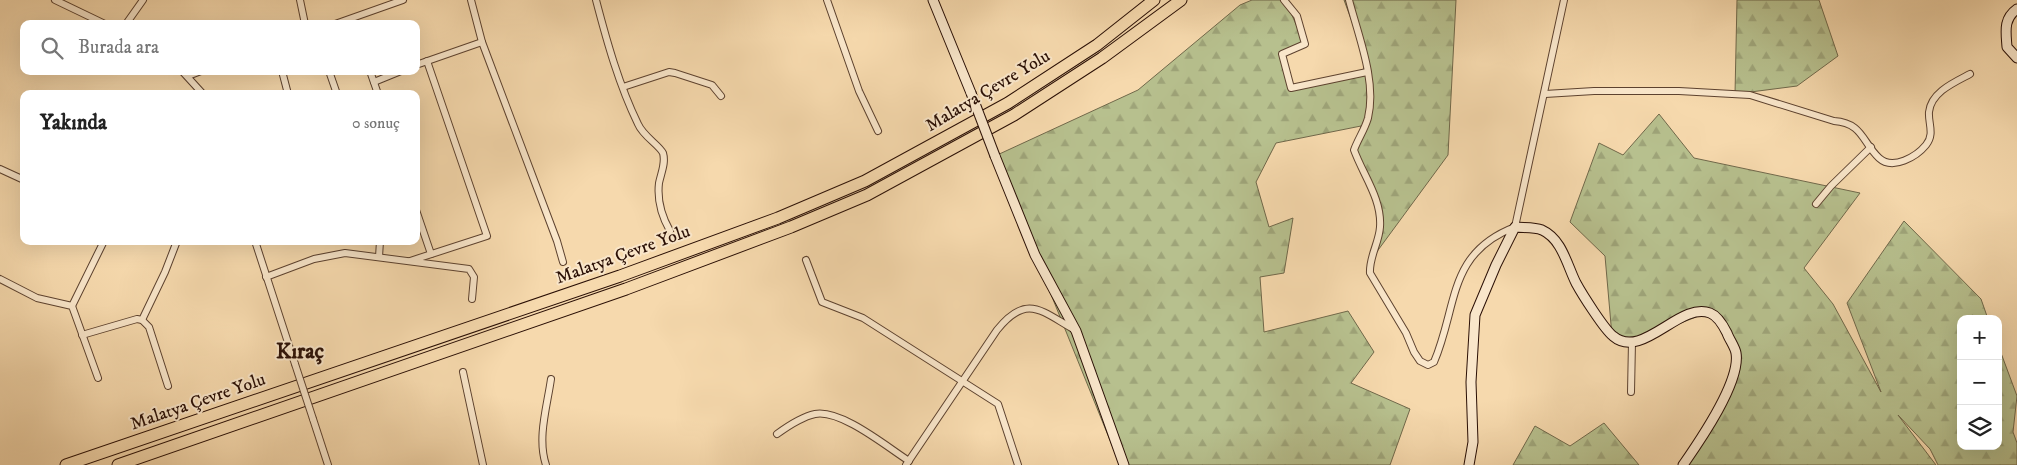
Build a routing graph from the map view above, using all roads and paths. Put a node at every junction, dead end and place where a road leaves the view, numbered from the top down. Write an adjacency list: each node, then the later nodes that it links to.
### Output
1 (55, 0): 15 (street)
2 (143, 0): 16 (street)
3 (300, 0): 17 (street)
4 (471, 0): 19 (street)
5 (596, 0): 31 (street)
6 (827, 0): 38 (street)
7 (933, 0): 60 (street, bridge)
8 (1154, 0): 71 (highway, Malatya Çevre Yolu)
9 (1181, 0): 72 (highway, Malatya Çevre Yolu)
10 (1284, 0): 23 (street)
11 (1349, 0): 23 (street)
12 (1564, 0): 36 (street)
13 (400, 1): 18 (street)
14 (2017, 9): 20 (street)
15 (97, 20)
16 (130, 20)
17 (304, 20)
18 (353, 20)
19 (482, 42): 21 (street); 54 (street)
20 (2017, 58)
21 (427, 61): 22 (street); 50 (street)
22 (420, 64)
23 (1367, 72): 44 (street)
24 (1970, 74): 39 (street)
25 (283, 75): 33 (street)
26 (330, 75): 34 (street)
27 (371, 75): 30 (street)
28 (391, 75): 30 (street)
29 (188, 76): 32 (street)
30 (374, 82): 35 (street)
31 (623, 87): 37 (street); 45 (street)
32 (200, 90)
33 (287, 90)
34 (336, 90)
35 (377, 90)
36 (1545, 94): 39 (street); 44 (street)
37 (721, 96)
38 (878, 131)
39 (1871, 146): 42 (street)
40 (0, 169): 41 (street)
41 (20, 178)
42 (1816, 204)
43 (420, 222): 50 (street)
44 (1515, 228): 62 (street); 78 (street)
45 (670, 231)
46 (102, 245): 58 (street)
47 (175, 245): 59 (street)
48 (256, 245): 55 (street)
49 (380, 245): 51 (street)
50 (431, 254): 53 (street)
51 (379, 257): 53 (street); 55 (street)
52 (806, 260): 66 (street)
53 (410, 261): 57 (street)
54 (563, 262)
55 (266, 277): 73 (street, bridge)
56 (0, 279): 58 (street)
57 (472, 300)
58 (72, 306): 61 (street)
59 (142, 320): 61 (street); 67 (street)
60 (1076, 331): 66 (street); 77 (street)
61 (82, 335): 64 (street)
62 (1632, 342): 68 (street); 79 (street)
63 (463, 372): 74 (street)
64 (98, 378)
65 (551, 379): 75 (street)
66 (963, 380): 70 (street); 76 (street)
67 (168, 386)
68 (1631, 392)
69 (777, 434): 70 (street)
70 (907, 463)
71 (66, 465)
72 (118, 465)
73 (328, 465)
74 (484, 465)
75 (546, 465)
76 (1018, 465)
77 (1124, 465)
78 (1469, 465)
79 (1683, 465)

